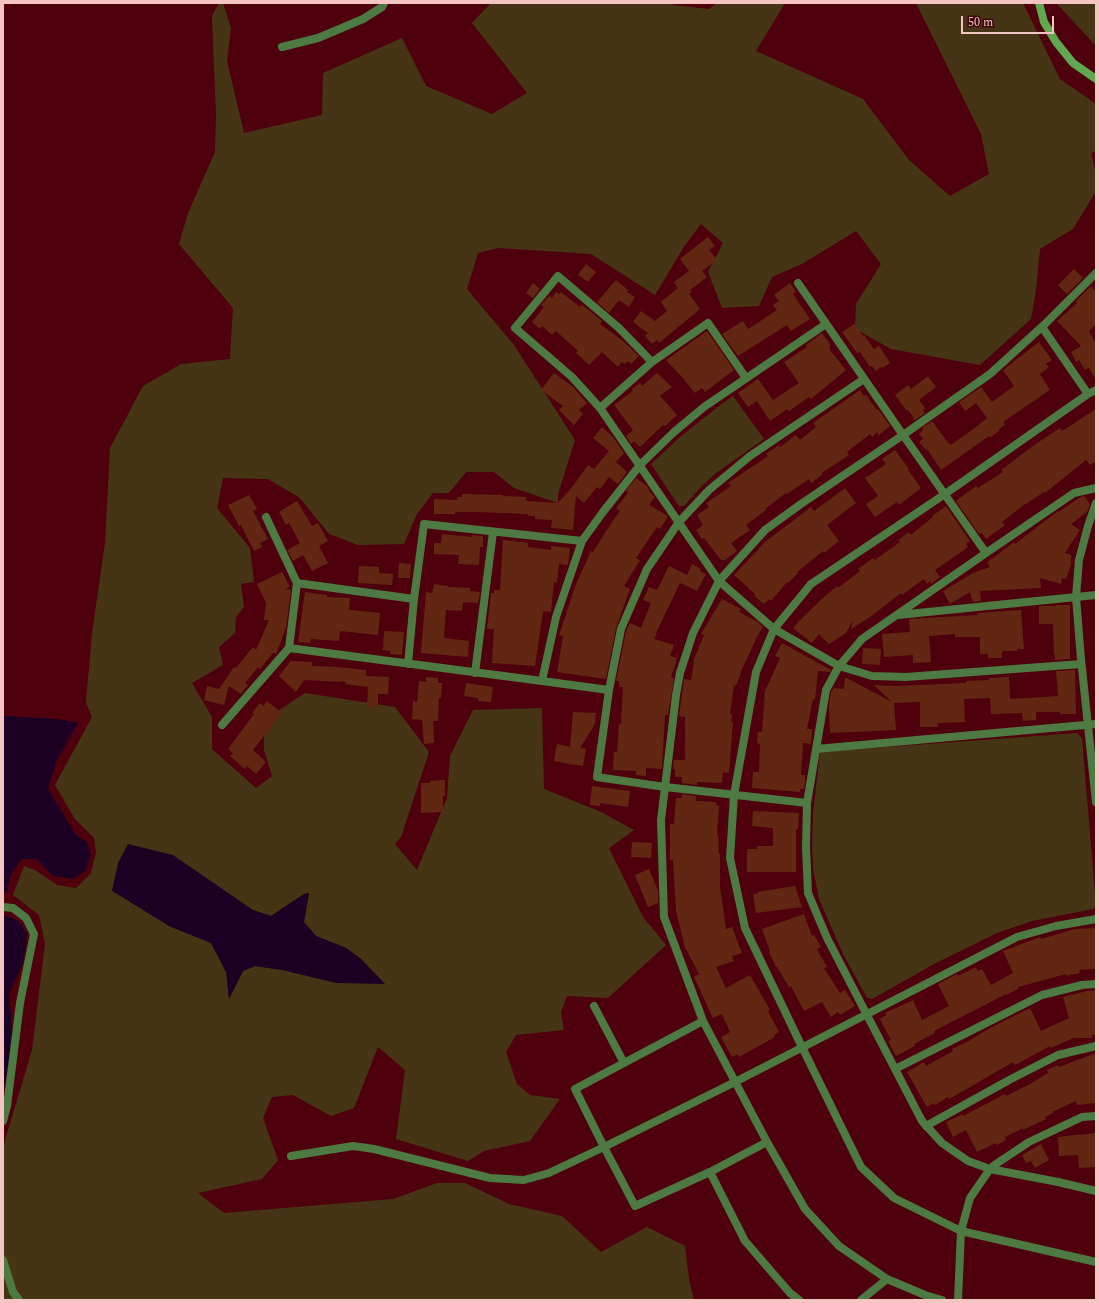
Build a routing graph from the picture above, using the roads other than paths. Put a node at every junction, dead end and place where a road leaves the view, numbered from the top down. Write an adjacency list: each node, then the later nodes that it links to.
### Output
1 (384, 3): 3 (street)
2 (1038, 3): 4 (street)
3 (282, 47)
4 (1096, 79)
5 (1096, 273): 8 (street)
6 (798, 283): 7 (street)
7 (826, 324): 10 (street); 11 (street)
8 (1045, 324): 13 (street); 15 (street)
9 (652, 362): 10 (street); 14 (street); 14 (street)
10 (746, 378): 16 (street)
11 (864, 379): 15 (street); 21 (street)
12 (1096, 390): 13 (street)
13 (1088, 394): 18 (street)
14 (600, 408): 16 (street)
15 (903, 435): 18 (street); 25 (street)
16 (640, 465): 21 (street); 23 (street)
17 (1096, 488): 24 (street)
18 (945, 494): 24 (street); 31 (street)
19 (1096, 503): 28 (street)
20 (266, 517): 26 (street)
21 (679, 522): 25 (street); 38 (street)
22 (493, 532): 23 (street); 29 (street); 36 (street)
23 (582, 541): 37 (street)
24 (986, 553): 30 (street)
25 (719, 581): 31 (street); 42 (street)
26 (297, 583): 29 (street); 32 (street)
27 (1096, 595): 28 (street)
28 (1076, 597): 30 (street); 34 (street)
29 (414, 599): 33 (street)
30 (897, 615): 35 (street)
31 (774, 629): 35 (street); 43 (street)
32 (289, 648): 33 (street); 39 (street)
33 (408, 664): 36 (street)
34 (1081, 664): 35 (street); 40 (street)
35 (838, 666): 41 (street)
36 (475, 672): 37 (street)
37 (542, 681): 38 (street)
38 (609, 690): 42 (street)
39 (222, 725)
40 (1092, 725): 41 (street); 44 (street)
41 (816, 749): 45 (street)
42 (665, 787): 43 (street); 51 (street)
43 (734, 795): 45 (street); 53 (street)
44 (1096, 802)
45 (807, 803): 50 (street)
46 (3, 907): 58 (street)
47 (1096, 919): 50 (street)
48 (1096, 984): 55 (street)
49 (594, 1006): 54 (street)
50 (866, 1014): 53 (street); 55 (street)
51 (703, 1021): 54 (street); 56 (street)
52 (1096, 1046): 59 (street)
53 (802, 1047): 56 (street); 66 (street)
54 (624, 1063): 61 (street)
55 (895, 1069): 59 (street)
56 (735, 1082): 60 (street); 61 (street)
57 (1096, 1116): 63 (street)
58 (3, 1121)
59 (926, 1126): 63 (street)
60 (766, 1142): 64 (street); 69 (street)
61 (604, 1147): 62 (street); 64 (street)
62 (291, 1156)
63 (990, 1169): 65 (street); 66 (street)
64 (710, 1172): 71 (street)
65 (1096, 1190)
66 (961, 1231): 68 (street); 74 (street)
67 (3, 1260): 70 (street)
68 (1096, 1262)
69 (887, 1279): 72 (street); 73 (street)
70 (18, 1300)
71 (799, 1300)
72 (861, 1300)
73 (942, 1300)
74 (958, 1300)

